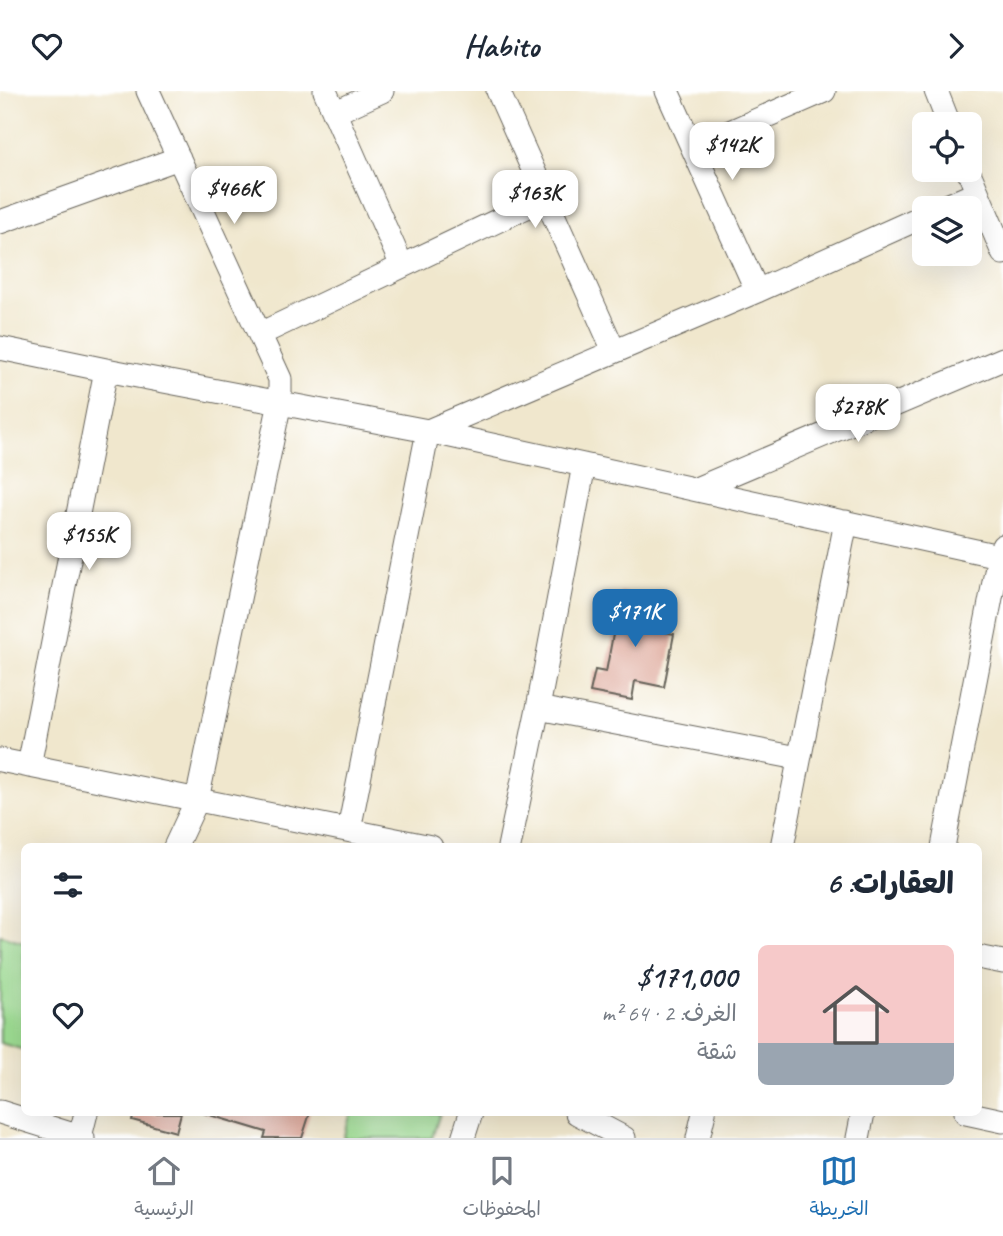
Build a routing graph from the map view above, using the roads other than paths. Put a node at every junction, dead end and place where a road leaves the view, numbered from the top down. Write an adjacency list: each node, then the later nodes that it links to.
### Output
1 (149, 91): 11 (street)
2 (324, 91): 9 (street)
3 (382, 91): 9 (street)
4 (498, 91): 15 (street)
5 (667, 91): 10 (street)
6 (824, 91): 10 (street)
7 (936, 91): 8 (street)
8 (944, 112)
9 (334, 113): 19 (street)
10 (693, 148): 20 (street)
11 (179, 158): 17 (street); 21 (street)
12 (973, 182): 13 (street)
13 (977, 193): 14 (street); 18 (street)
14 (970, 196)
15 (545, 198): 19 (street); 23 (street)
16 (912, 221): 20 (street)
17 (0, 222)
18 (1003, 253)
19 (402, 266): 21 (street)
20 (757, 291): 23 (street)
21 (260, 334): 26 (street)
22 (0, 348): 25 (street)
23 (614, 351): 27 (street)
24 (1003, 359): 29 (street)
25 (106, 370): 26 (street); 35 (street)
26 (280, 402): 27 (street); 36 (street)
27 (428, 431): 28 (street); 37 (street)
28 (584, 465): 29 (street); 32 (street)
29 (696, 489): 30 (street)
30 (846, 522): 31 (street); 33 (street)
31 (1002, 553): 42 (street)
32 (538, 708): 33 (street); 40 (street)
33 (798, 758): 41 (street)
34 (0, 760): 35 (street)
35 (29, 766): 36 (street)
36 (197, 800): 37 (street); 38 (street)
37 (349, 830): 39 (street)
38 (177, 843)
39 (412, 843)
40 (510, 843)
41 (783, 843)
42 (944, 843)
43 (982, 958): 44 (street)
44 (1003, 962)
45 (0, 1112): 53 (street)
46 (85, 1116): 53 (street)
47 (470, 1116): 54 (street)
48 (583, 1116): 55 (street)
49 (703, 1116): 56 (street)
50 (862, 1116): 57 (street)
51 (980, 1116): 52 (street)
52 (1003, 1121)
53 (81, 1137)
54 (463, 1138)
55 (624, 1138)
56 (698, 1138)
57 (858, 1138)

